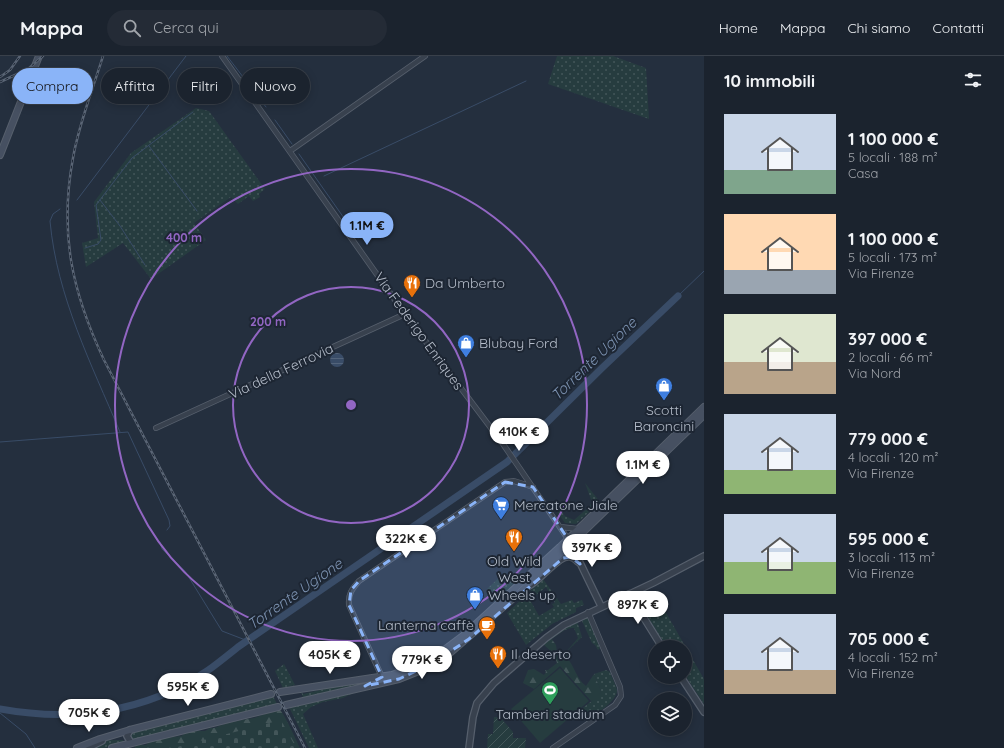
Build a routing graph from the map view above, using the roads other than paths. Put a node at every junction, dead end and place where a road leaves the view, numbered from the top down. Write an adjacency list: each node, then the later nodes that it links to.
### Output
1 (39, 56): 5 (main road)
2 (222, 56): 4 (street, Via Federigo Enriques)
3 (424, 56): 4 (street)
4 (290, 151): 6 (street, Via Federigo Enriques)
5 (0, 155)
6 (405, 314): 9 (street, Via della Ferrovia); 10 (street, Via Federigo Enriques)
7 (704, 407): 12 (main road)
8 (704, 415): 13 (main road)
9 (156, 428)
10 (533, 487): 11 (street, Via Federigo Enriques); 21 (street)
11 (561, 527): 12 (street); 13 (street, Via Federigo Enriques)
12 (578, 529): 13 (main road)
13 (570, 541): 15 (street); 16 (main road); 21 (main road)
14 (704, 556): 17 (street)
15 (580, 564): 16 (street); 18 (street)
16 (524, 589): 23 (main road)
17 (629, 594): 18 (street); 20 (street)
18 (601, 606): 19 (street)
19 (588, 612): 35 (street); 36 (street)
20 (658, 640)
21 (382, 677): 23 (street); 24 (main road)
22 (686, 684): 28 (street)
23 (365, 686): 26 (main road)
24 (280, 692)
25 (271, 694): 29 (main road)
26 (286, 705)
27 (278, 707): 31 (main road)
28 (704, 712)
29 (130, 730): 30 (main road); 31 (street)
30 (109, 736): 32 (main road); 33 (street)
31 (131, 743): 34 (main road)
32 (77, 748)
33 (88, 748)
34 (112, 748)
35 (469, 748)
36 (553, 748)

